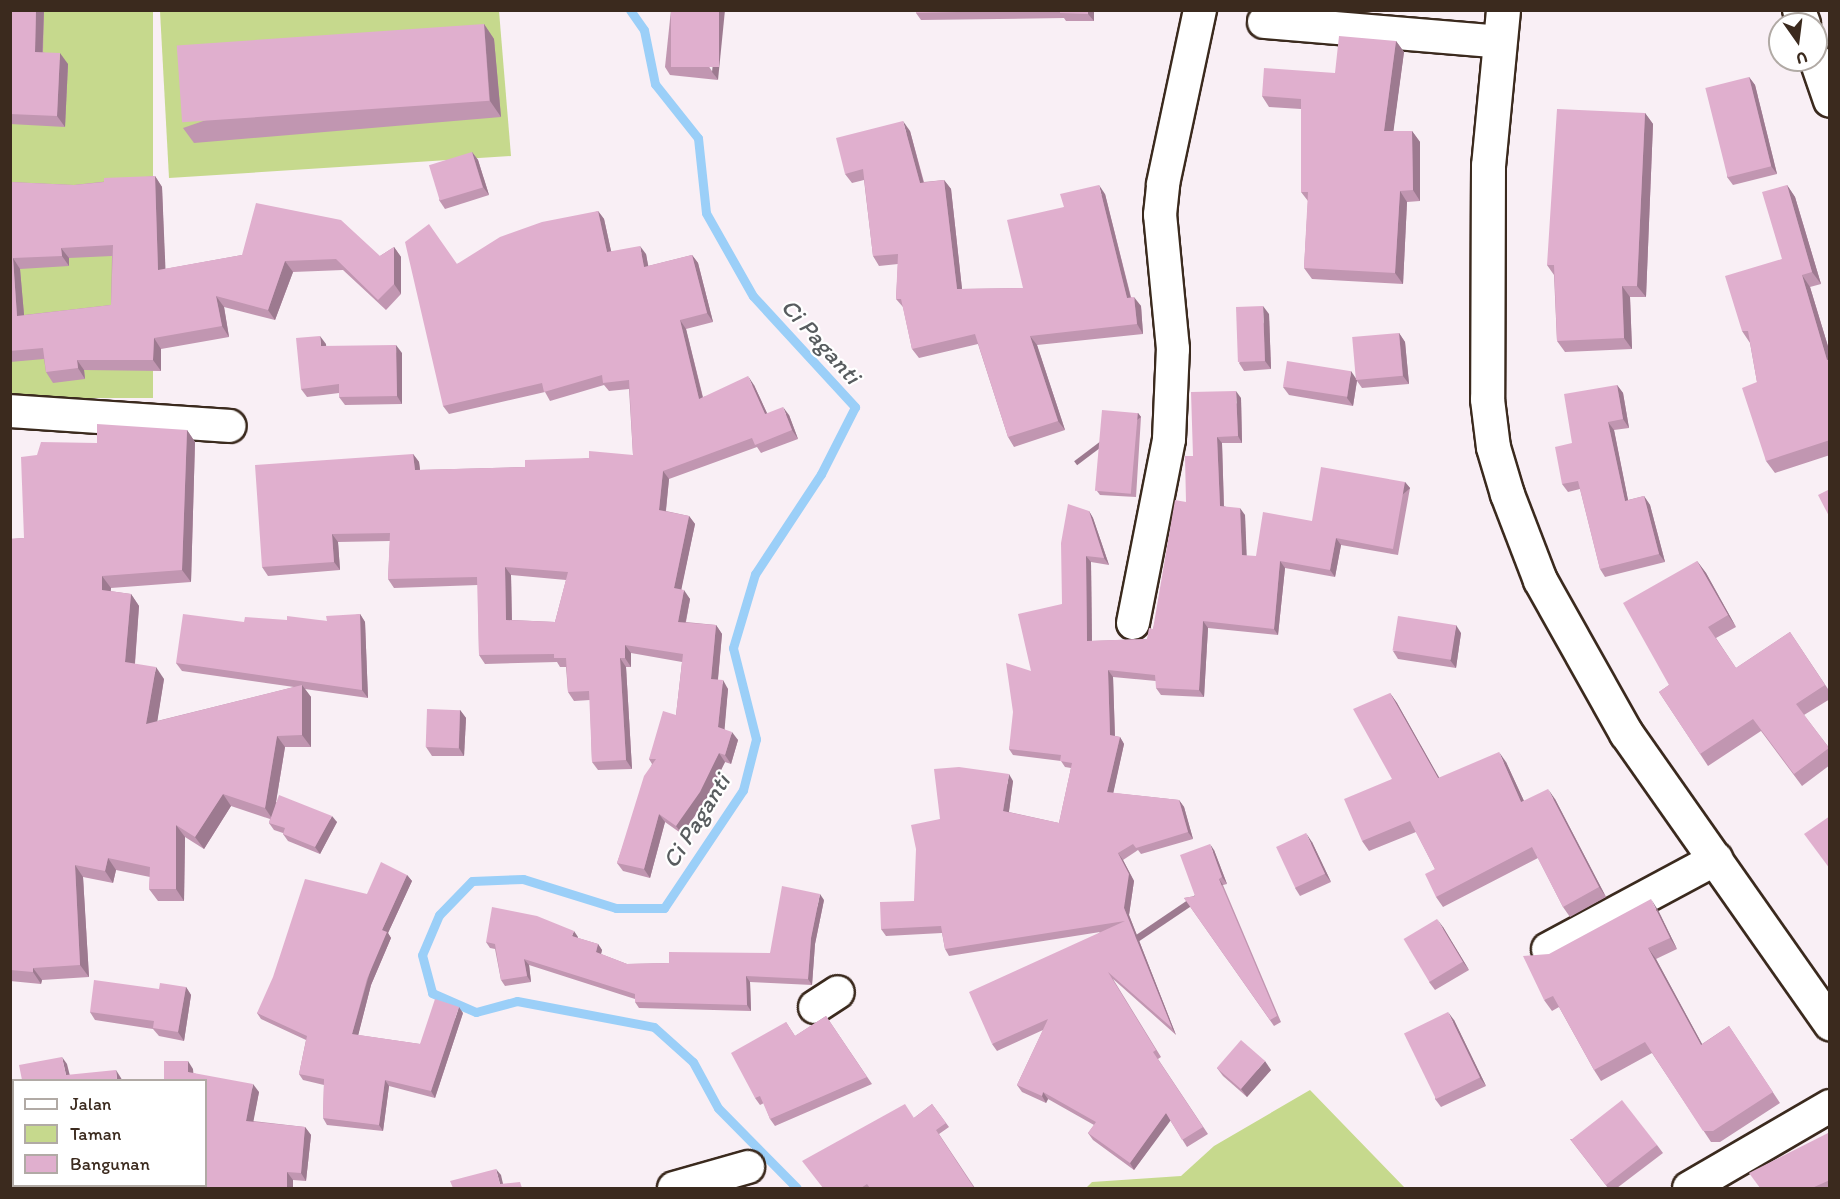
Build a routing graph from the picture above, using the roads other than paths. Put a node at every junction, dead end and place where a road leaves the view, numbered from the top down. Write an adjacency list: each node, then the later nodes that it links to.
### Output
1 (1200, 10): 8 (street)
2 (1264, 22): 3 (street)
3 (1501, 26): 9 (street)
4 (1820, 72): 5 (street)
5 (1830, 101)
6 (10, 411): 7 (street)
7 (229, 426)
8 (1133, 623)
9 (1716, 860): 10 (street); 11 (street)
10 (1548, 949)
11 (1830, 1023)
12 (1830, 1106): 14 (street)
13 (748, 1167): 15 (street)
14 (1706, 1184)
15 (674, 1188)

